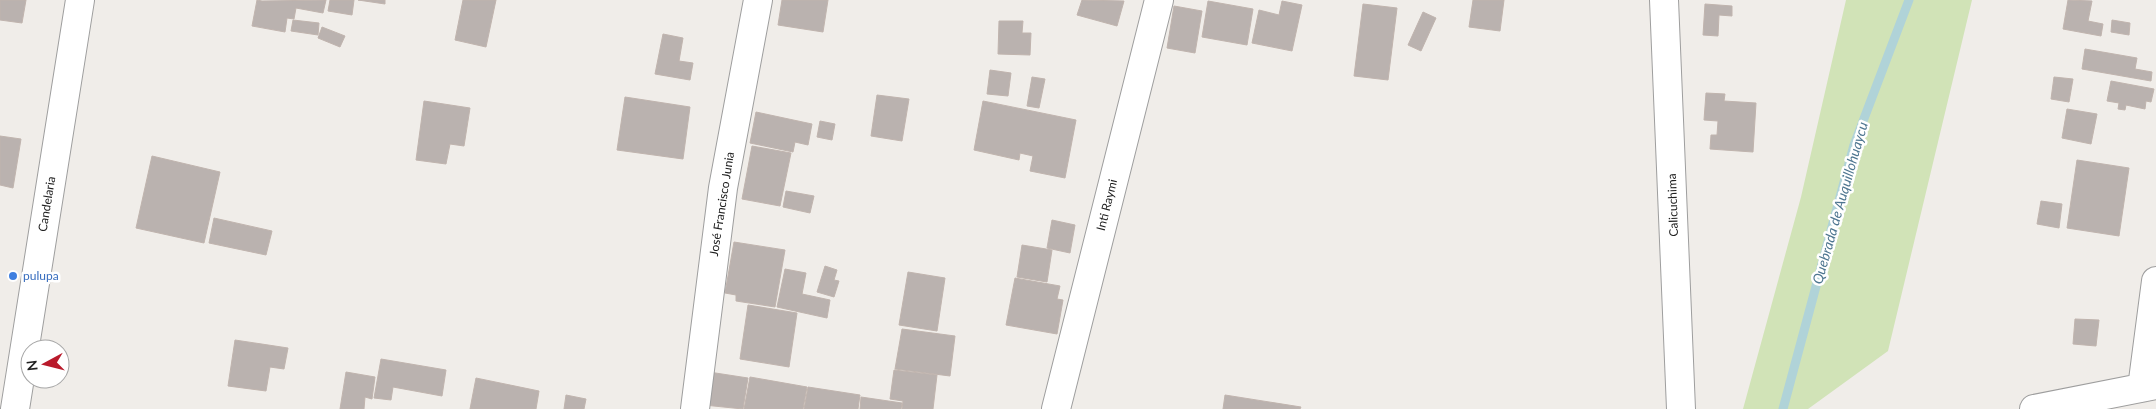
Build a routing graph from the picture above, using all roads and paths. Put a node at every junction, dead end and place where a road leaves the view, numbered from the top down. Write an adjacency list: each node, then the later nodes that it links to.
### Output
1 (80, 0): 7 (street, Candelaria)
2 (758, 0): 8 (street, José Francisco Junia)
3 (1159, 0): 9 (street, Inti Raymi)
4 (1664, 0): 10 (street, Calicuchima)
5 (2156, 280): 6 (street)
6 (2149, 387): 11 (street)
7 (14, 409)
8 (695, 409)
9 (1056, 409)
10 (1682, 409)
11 (2034, 409)

